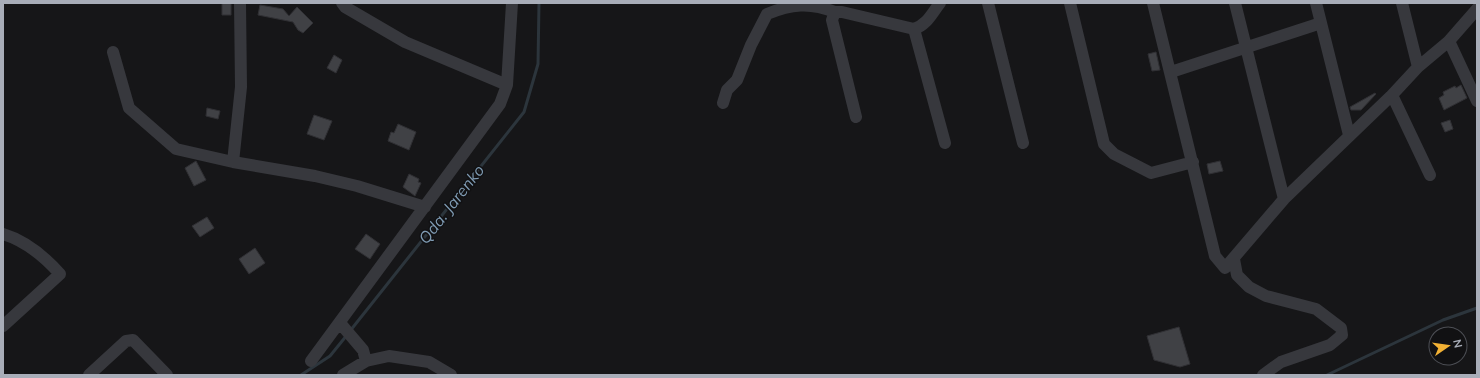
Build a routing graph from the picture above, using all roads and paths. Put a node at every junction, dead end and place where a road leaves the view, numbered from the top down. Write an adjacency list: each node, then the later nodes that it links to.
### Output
1 (240, 3): 28 (street)
2 (342, 3): 20 (street)
3 (512, 3): 20 (street)
4 (940, 3): 14 (street)
5 (988, 3): 27 (street)
6 (1070, 3): 29 (street)
7 (1153, 3): 19 (street)
8 (1235, 3): 16 (street)
9 (1316, 3): 13 (street)
10 (1402, 3): 18 (street)
11 (1477, 8): 15 (street)
12 (835, 12): 14 (street); 23 (street); 24 (street)
13 (1321, 23): 16 (street); 25 (street)
14 (914, 29): 26 (street)
15 (1449, 41): 18 (street); 22 (street)
16 (1246, 48): 19 (street); 31 (street)
17 (113, 52): 28 (street)
18 (1418, 67): 21 (street)
19 (1171, 72): 29 (street)
20 (507, 85): 32 (street)
21 (1392, 95): 25 (street); 30 (street)
22 (1477, 101)
23 (723, 103)
24 (856, 117)
25 (1349, 135): 31 (street)
26 (945, 143)
27 (1023, 143)
28 (233, 162): 32 (street)
29 (1193, 162): 34 (street)
30 (1430, 175)
31 (1284, 199): 34 (street)
32 (425, 207): 35 (street)
33 (3, 234): 36 (street)
34 (1234, 259): 43 (street)
35 (340, 323): 37 (street); 38 (street)
36 (3, 326)
37 (311, 361)
38 (366, 361): 41 (street); 42 (street)
39 (89, 375): 40 (street)
40 (167, 375)
41 (343, 375)
42 (451, 375)
43 (1263, 375)

